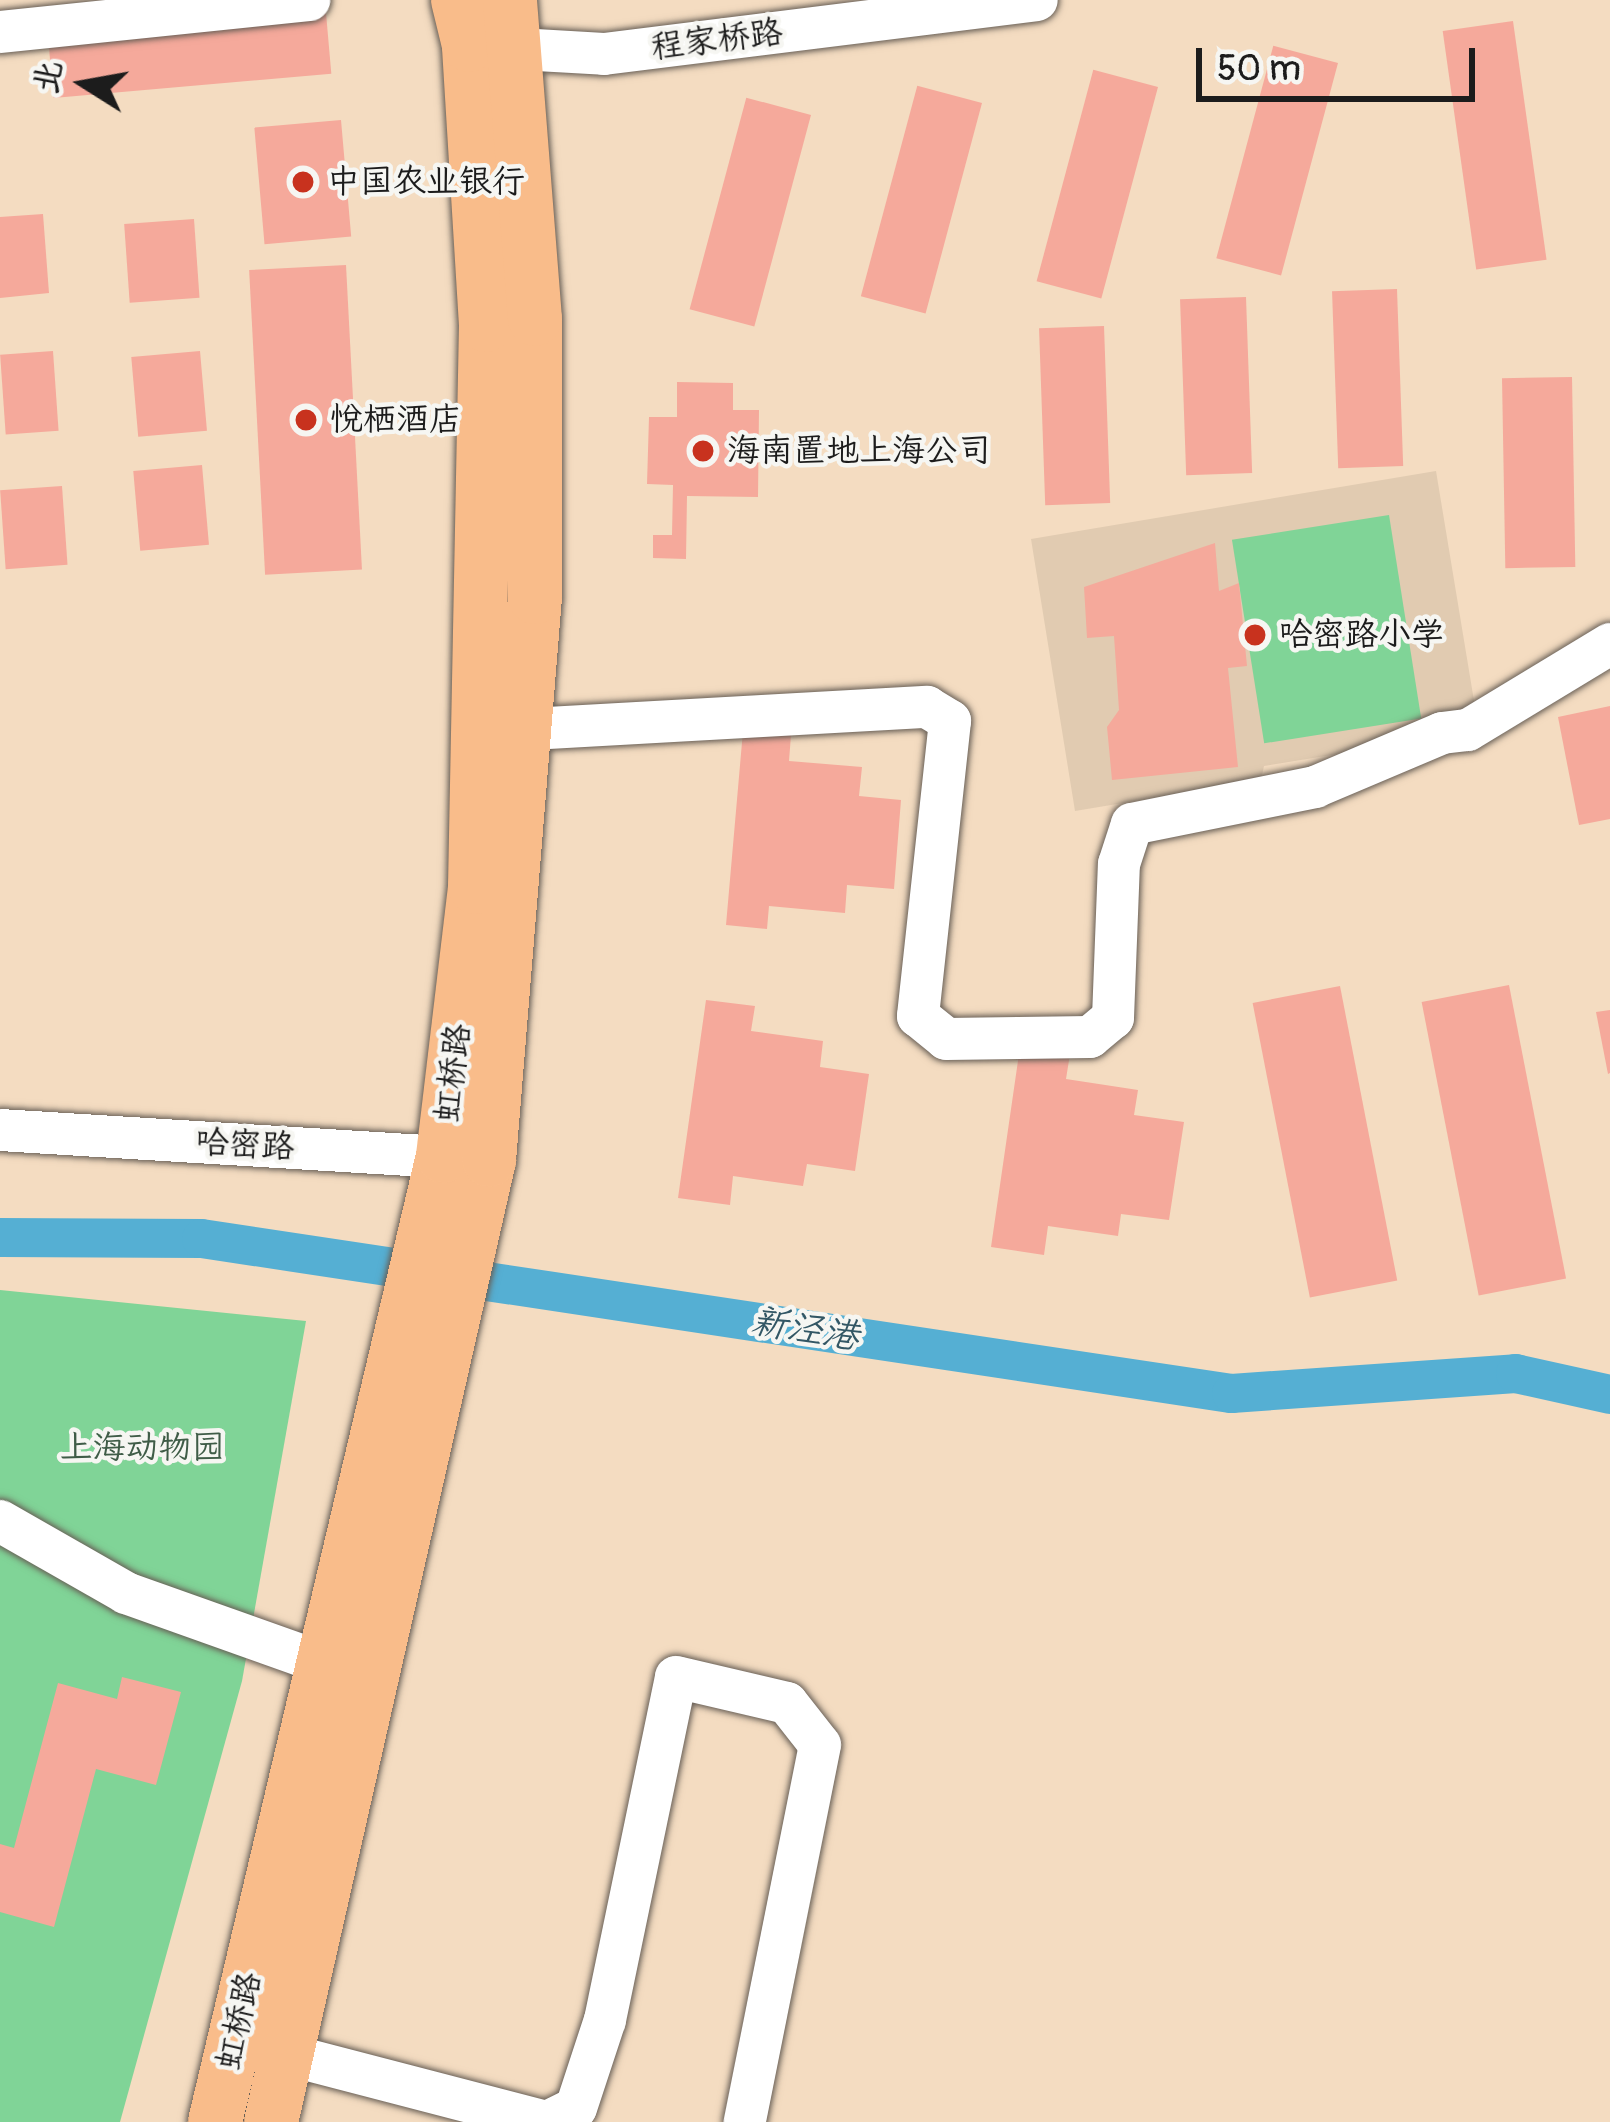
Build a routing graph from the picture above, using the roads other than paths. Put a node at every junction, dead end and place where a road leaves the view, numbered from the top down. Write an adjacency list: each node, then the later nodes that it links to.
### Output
1 (308, 0): 4 (street)
2 (1037, 0): 3 (street, 程家桥路)
3 (489, 24): 6 (main road, 虹桥路); 8 (main road, 虹桥路)
4 (0, 32)
5 (1610, 644): 6 (street)
6 (530, 729): 8 (main road, 虹桥路)
7 (0, 1130): 8 (street, 哈密路)
8 (466, 1158): 9 (main road, 虹桥路)
9 (422, 1347): 11 (main road, 虹桥路); 12 (main road, 虹桥路)
10 (0, 1521): 11 (street)
11 (323, 1663): 13 (main road, 虹桥路)
12 (289, 2055): 14 (main road, 虹桥路); 15 (street)
13 (215, 2122)
14 (272, 2122)
15 (547, 2122): 16 (street)
16 (745, 2122)

